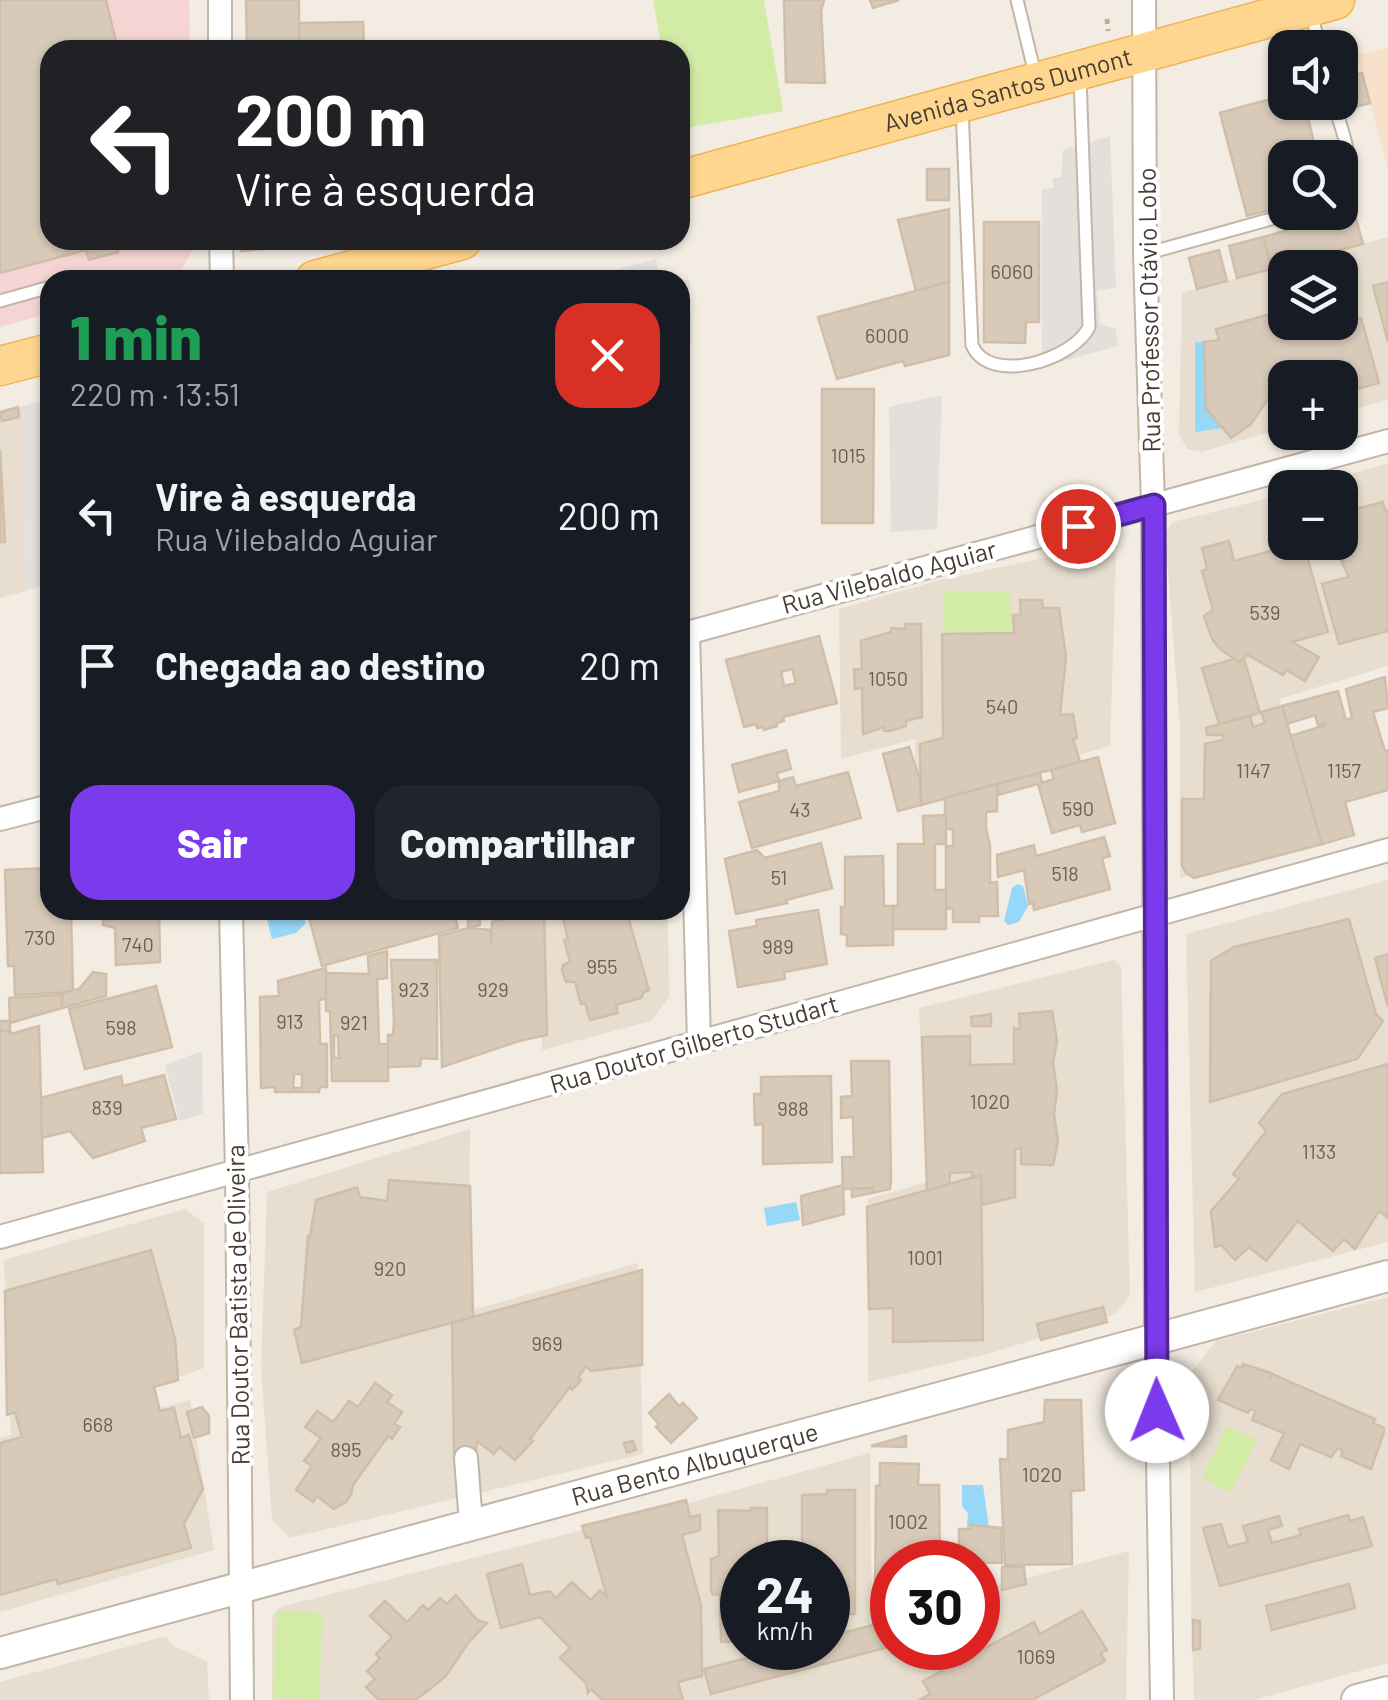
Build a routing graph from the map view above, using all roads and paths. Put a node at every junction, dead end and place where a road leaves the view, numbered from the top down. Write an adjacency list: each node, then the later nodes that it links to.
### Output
1 (220, 0): 6 (street)
2 (1017, 0): 9 (lane)
3 (1144, 0): 7 (street, Rua Professor Otávio Lobo)
4 (1322, 4): 5 (lane); 7 (main road, Avenida Santos Dumont)
5 (1321, 30)
6 (220, 40)
7 (1144, 54): 8 (main road, Avenida Santos Dumont); 14 (street, Rua Professor Otávio Lobo)
8 (1080, 72): 9 (main road, Avenida Santos Dumont); 10 (lane)
9 (1037, 83): 10 (main road, Avenida Santos Dumont)
10 (962, 104): 11 (main road, Avenida Santos Dumont)
11 (690, 177)
12 (1268, 220): 14 (lane)
13 (425, 250): 15 (main road)
14 (1145, 254): 21 (street, Rua Professor Otávio Lobo)
15 (352, 270)
16 (40, 290): 17 (lane)
17 (0, 300)
18 (40, 355): 19 (main road)
19 (0, 366)
20 (1388, 441): 21 (street, Rua Vilebaldo Aguiar)
21 (1154, 505): 22 (street, Rua Vilebaldo Aguiar); 27 (street, Rua Professor Otávio Lobo)
22 (690, 631)
23 (690, 797): 29 (street)
24 (40, 809): 25 (street)
25 (0, 819)
26 (1388, 850): 27 (street, Rua Doutor Gilberto Studart)
27 (1156, 912): 29 (street, Rua Doutor Gilberto Studart); 33 (street, Rua Professor Otávio Lobo)
28 (231, 920): 30 (street, Rua Doutor Batista de Oliveira)
29 (699, 1042): 30 (street, Rua Doutor Gilberto Studart)
30 (237, 1173): 31 (street, Rua Doutor Gilberto Studart); 36 (street, Rua Doutor Batista de Oliveira)
31 (0, 1237)
32 (1388, 1276): 33 (street, Rua Bento Albuquerque)
33 (1156, 1339): 35 (street, Rua Bento Albuquerque); 40 (street, Rua Professor Otávio Lobo)
34 (466, 1458): 35 (street)
35 (470, 1524): 36 (street, Rua Bento Albuquerque)
36 (241, 1587): 37 (street, Rua Bento Albuquerque); 39 (street, Rua Doutor Batista de Oliveira)
37 (0, 1653)
38 (1388, 1692): 41 (street)
39 (242, 1700)
40 (1162, 1700)
41 (1357, 1700)

